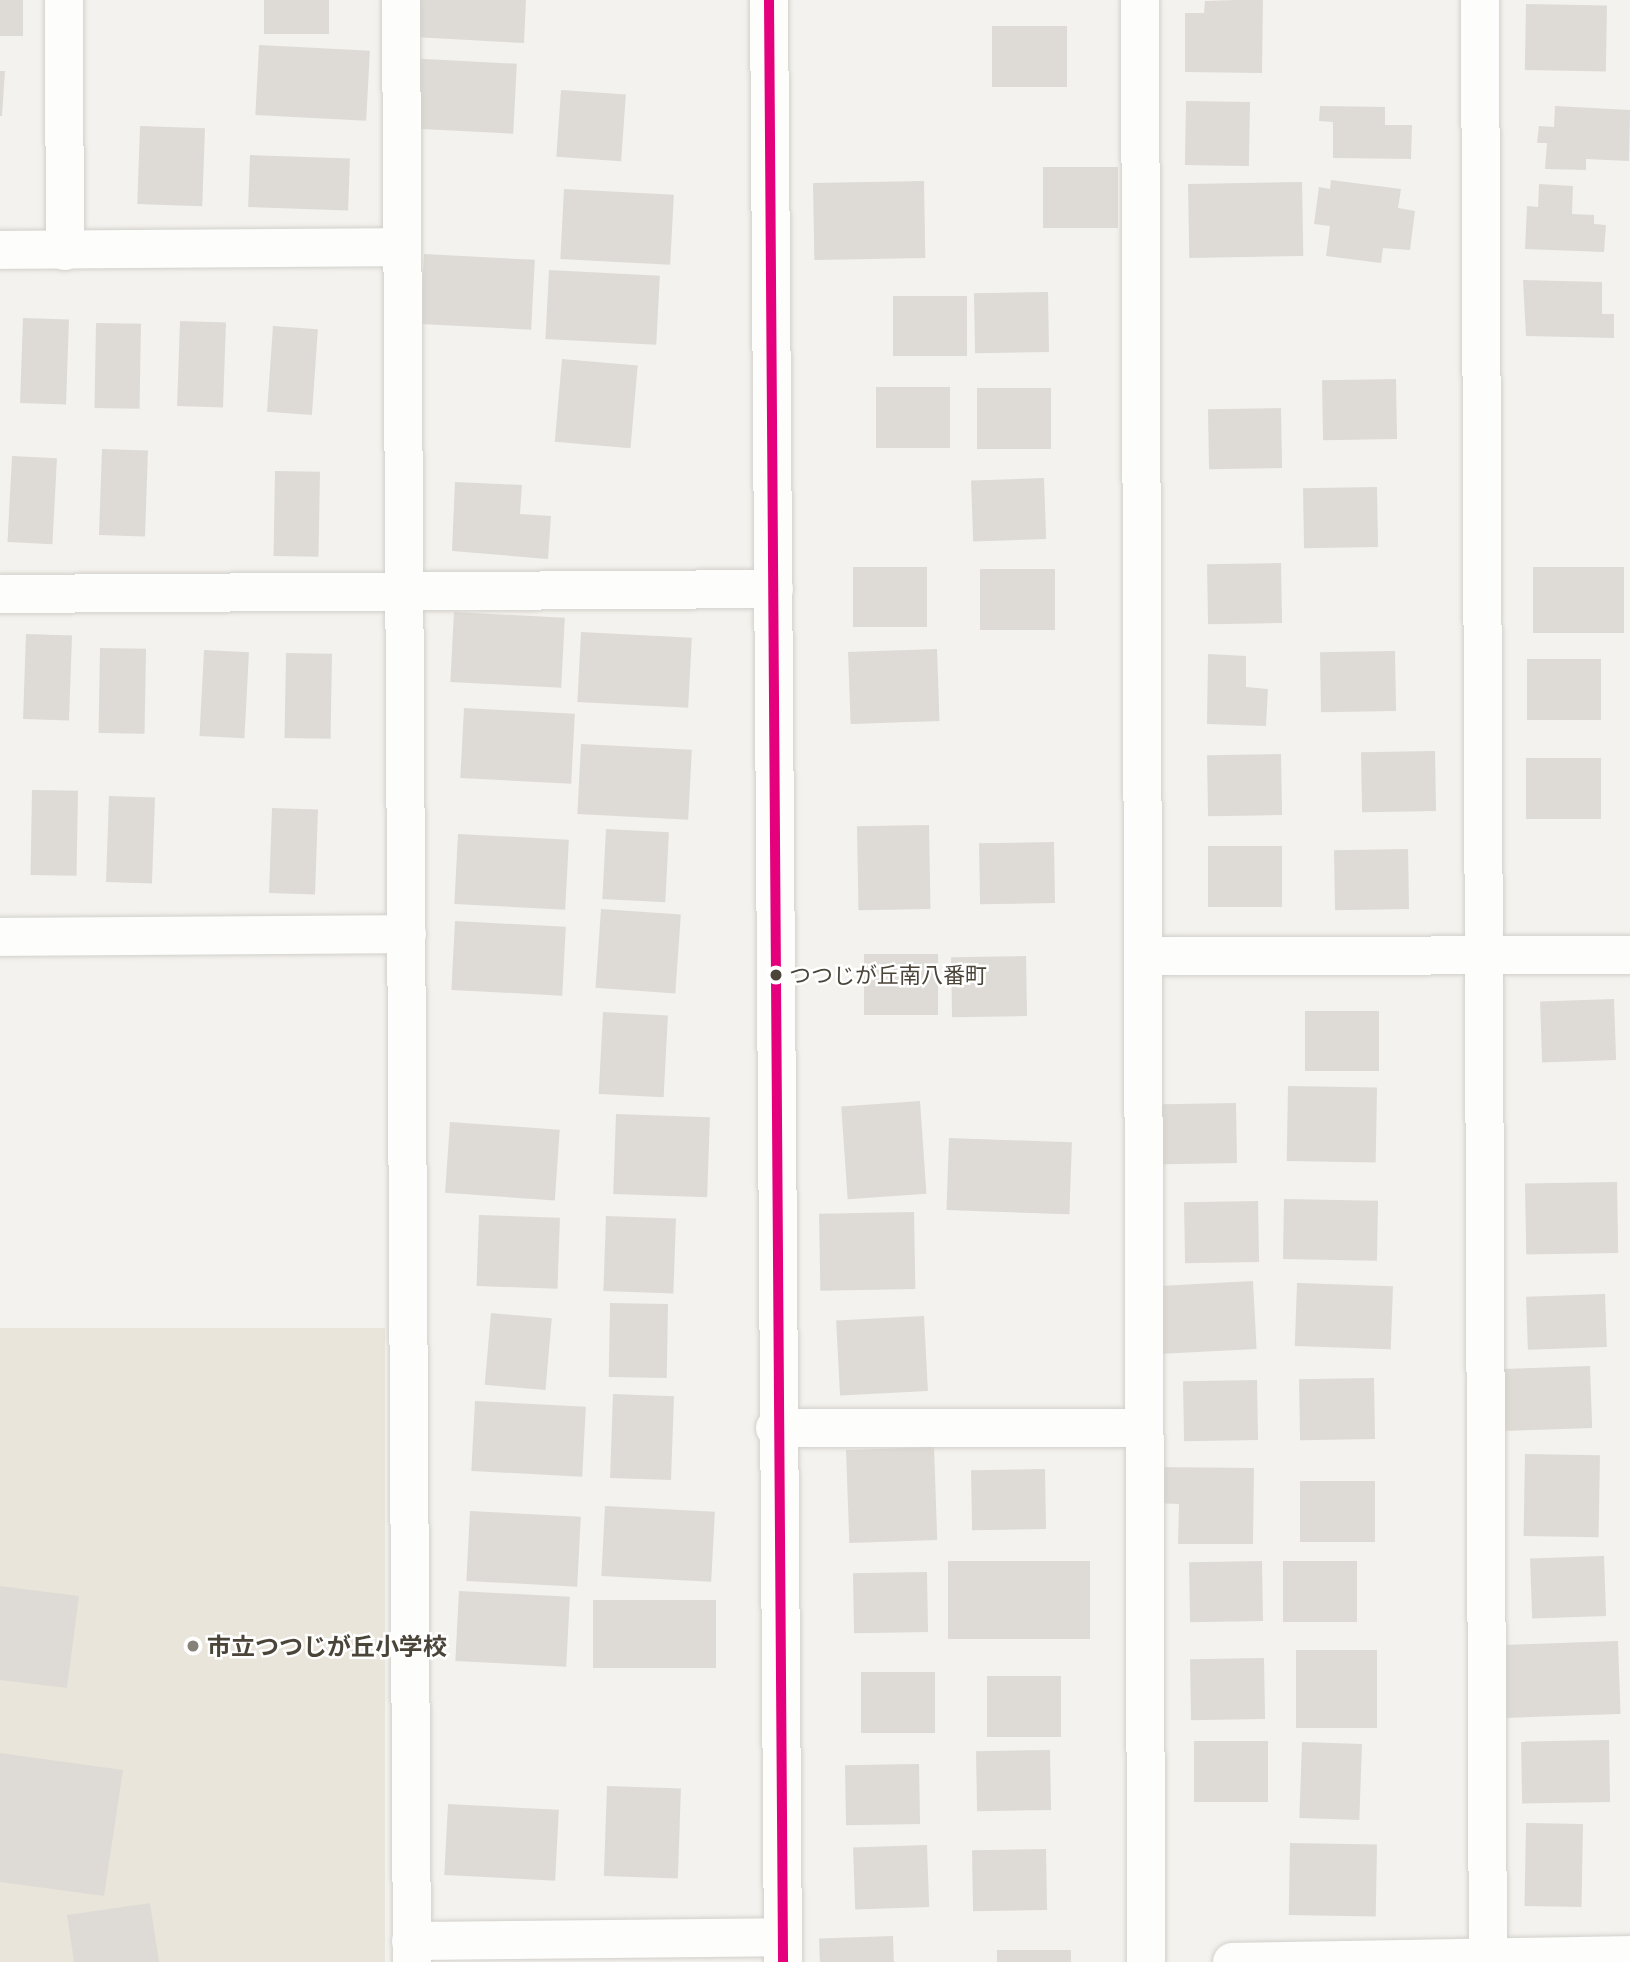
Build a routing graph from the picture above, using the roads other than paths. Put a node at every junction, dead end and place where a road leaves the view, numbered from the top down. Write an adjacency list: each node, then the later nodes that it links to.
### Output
1 (64, 0): 8 (street)
2 (401, 0): 6 (street)
3 (769, 0): 9 (street)
4 (1140, 0): 16 (street)
5 (1480, 0): 14 (street)
6 (402, 247): 8 (street); 10 (street)
7 (0, 250): 8 (street)
8 (65, 251)
9 (774, 589): 10 (street); 17 (street)
10 (407, 592): 11 (street); 12 (street)
11 (0, 594)
12 (407, 934): 13 (street); 20 (street)
13 (0, 937)
14 (1488, 955): 15 (street); 16 (street); 22 (street)
15 (1630, 955)
16 (1145, 956): 18 (street)
17 (775, 1428): 18 (street); 19 (street)
18 (1141, 1428): 23 (street)
19 (783, 1950): 20 (street)
20 (412, 1952)
21 (1630, 1955): 22 (street)
22 (1488, 1959): 24 (street)
23 (1146, 1962)
24 (1232, 1962)

